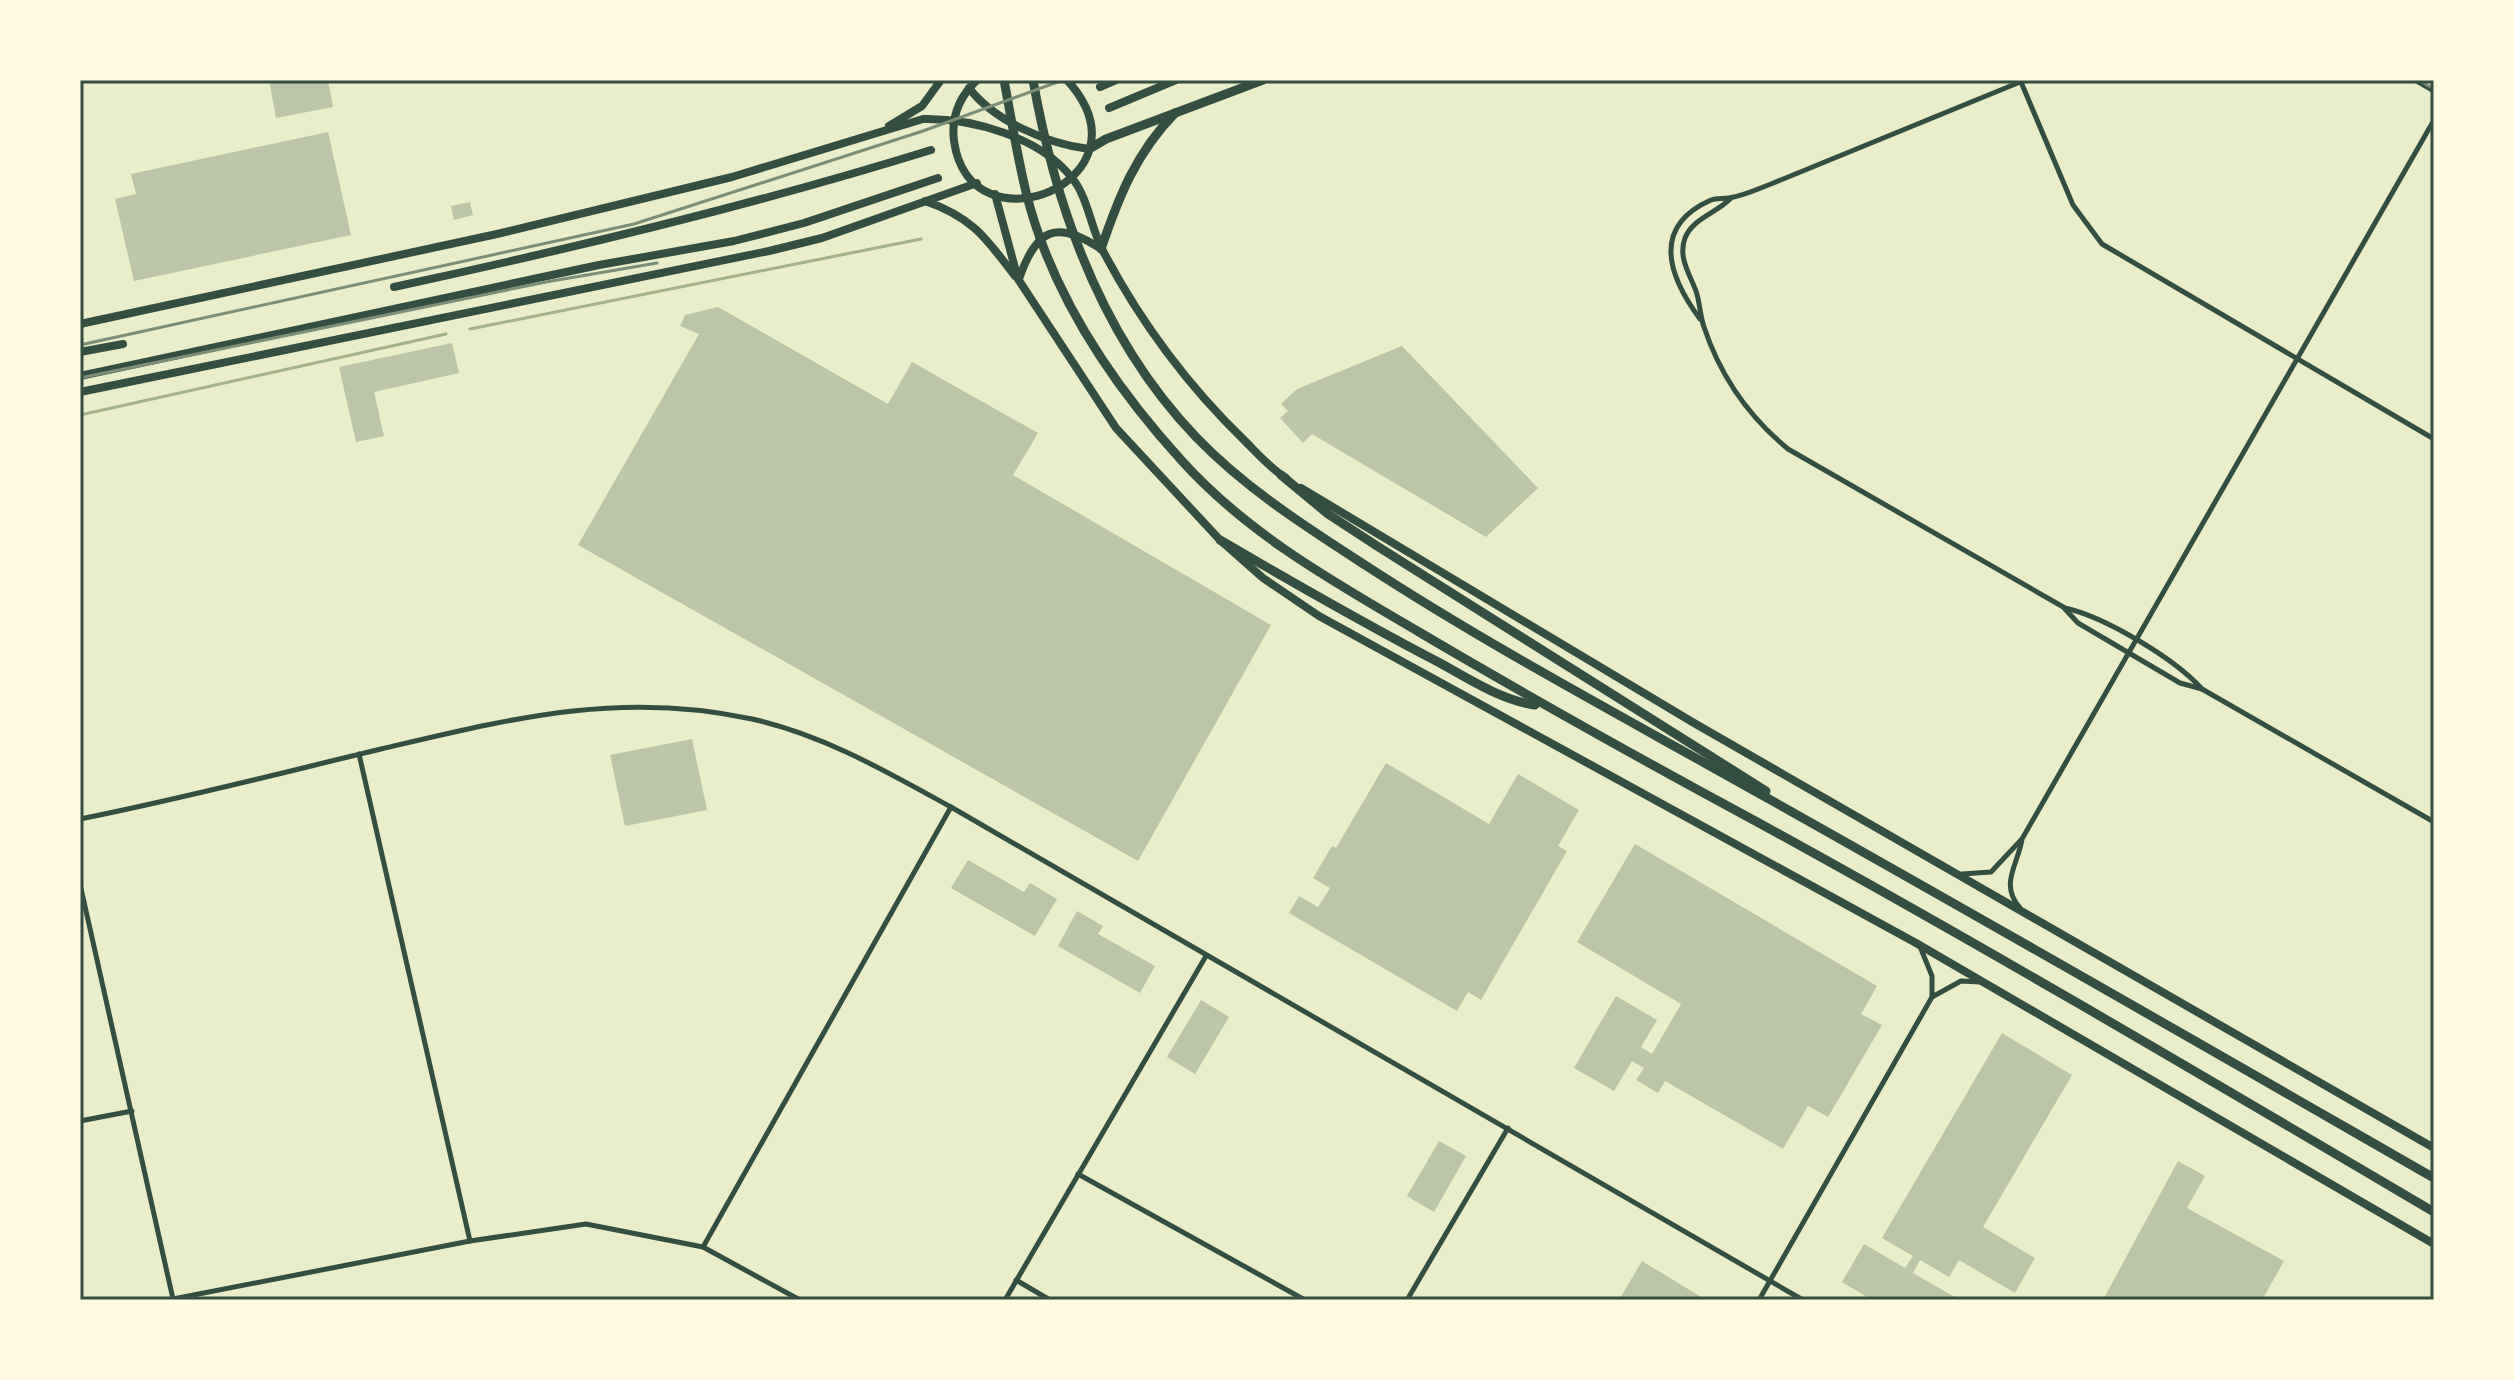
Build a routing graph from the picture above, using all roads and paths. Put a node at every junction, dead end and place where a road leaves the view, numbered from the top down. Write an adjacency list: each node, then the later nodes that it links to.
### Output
1 (941, 80): 18 (main road)
2 (977, 80): 11 (main road)
3 (1004, 80): 44 (highway)
4 (1033, 80): 49 (highway)
5 (1067, 80): 19 (main road)
6 (1116, 80): 12 (main road)
7 (1176, 80): 14 (main road)
8 (1263, 80): 15 (highway)
9 (2415, 80): 13 (street)
10 (2023, 81): 25 (street); 34 (street)
11 (969, 84): 16 (main road); 19 (main road)
12 (1100, 87)
13 (2434, 91)
14 (1109, 108)
15 (1178, 110): 19 (highway); 27 (highway)
16 (954, 118): 18 (main road); 22 (main road); 23 (main road)
17 (2434, 120): 34 (street)
18 (860, 140): 31 (main road)
19 (1089, 149): 22 (main road)
20 (931, 150): 29 (main road)
21 (938, 178): 35 (main road)
22 (1073, 178): 24 (main road); 27 (main road)
23 (977, 183): 24 (main road); 26 (main road)
24 (995, 194): 28 (main road)
25 (1731, 198): 30 (street); 30 (street)
26 (925, 201): 28 (main road); 36 (main road)
27 (1101, 249): 28 (main road); 38 (main road)
28 (1018, 279): 39 (main road)
29 (394, 287)
30 (1702, 323): 40 (street)
31 (80, 324)
32 (123, 344): 33 (main road)
33 (80, 352)
34 (2296, 360): 37 (street); 41 (street)
35 (80, 376)
36 (80, 392)
37 (2434, 439)
38 (1281, 475): 49 (highway); 51 (main road)
39 (1220, 540): 44 (highway); 54 (main road)
40 (2065, 608): 41 (street); 42 (street)
41 (2136, 642): 42 (street); 43 (street)
42 (2129, 653): 43 (street); 50 (street)
43 (2202, 689): 48 (street)
44 (1542, 706): 64 (highway)
45 (359, 754): 46 (street); 47 (street); 65 (street)
46 (951, 807): 55 (street); 67 (street)
47 (80, 819)
48 (2434, 822)
49 (1829, 832): 63 (highway)
50 (2022, 839): 51 (street); 53 (street)
51 (1957, 874): 53 (main road)
52 (80, 884): 58 (street)
53 (2026, 914): 61 (main road)
54 (1916, 943): 56 (main road); 57 (street)
55 (1206, 956): 60 (street); 62 (street)
56 (1985, 982): 57 (street); 66 (main road)
57 (1932, 997): 69 (street)
58 (132, 1111): 59 (street); 70 (street)
59 (80, 1121)
60 (1508, 1128): 69 (street); 75 (street)
61 (2434, 1148)
62 (1078, 1174): 68 (street); 74 (street)
63 (2434, 1178)
64 (2434, 1212)
65 (470, 1241): 67 (street); 70 (street)
66 (2434, 1244)
67 (703, 1247): 71 (street)
68 (1016, 1280): 72 (street); 73 (street)
69 (1770, 1281): 76 (street); 77 (street)
70 (173, 1299)
71 (800, 1300)
72 (1005, 1300)
73 (1050, 1300)
74 (1305, 1300)
75 (1407, 1300)
76 (1759, 1300)
77 (1803, 1300)

